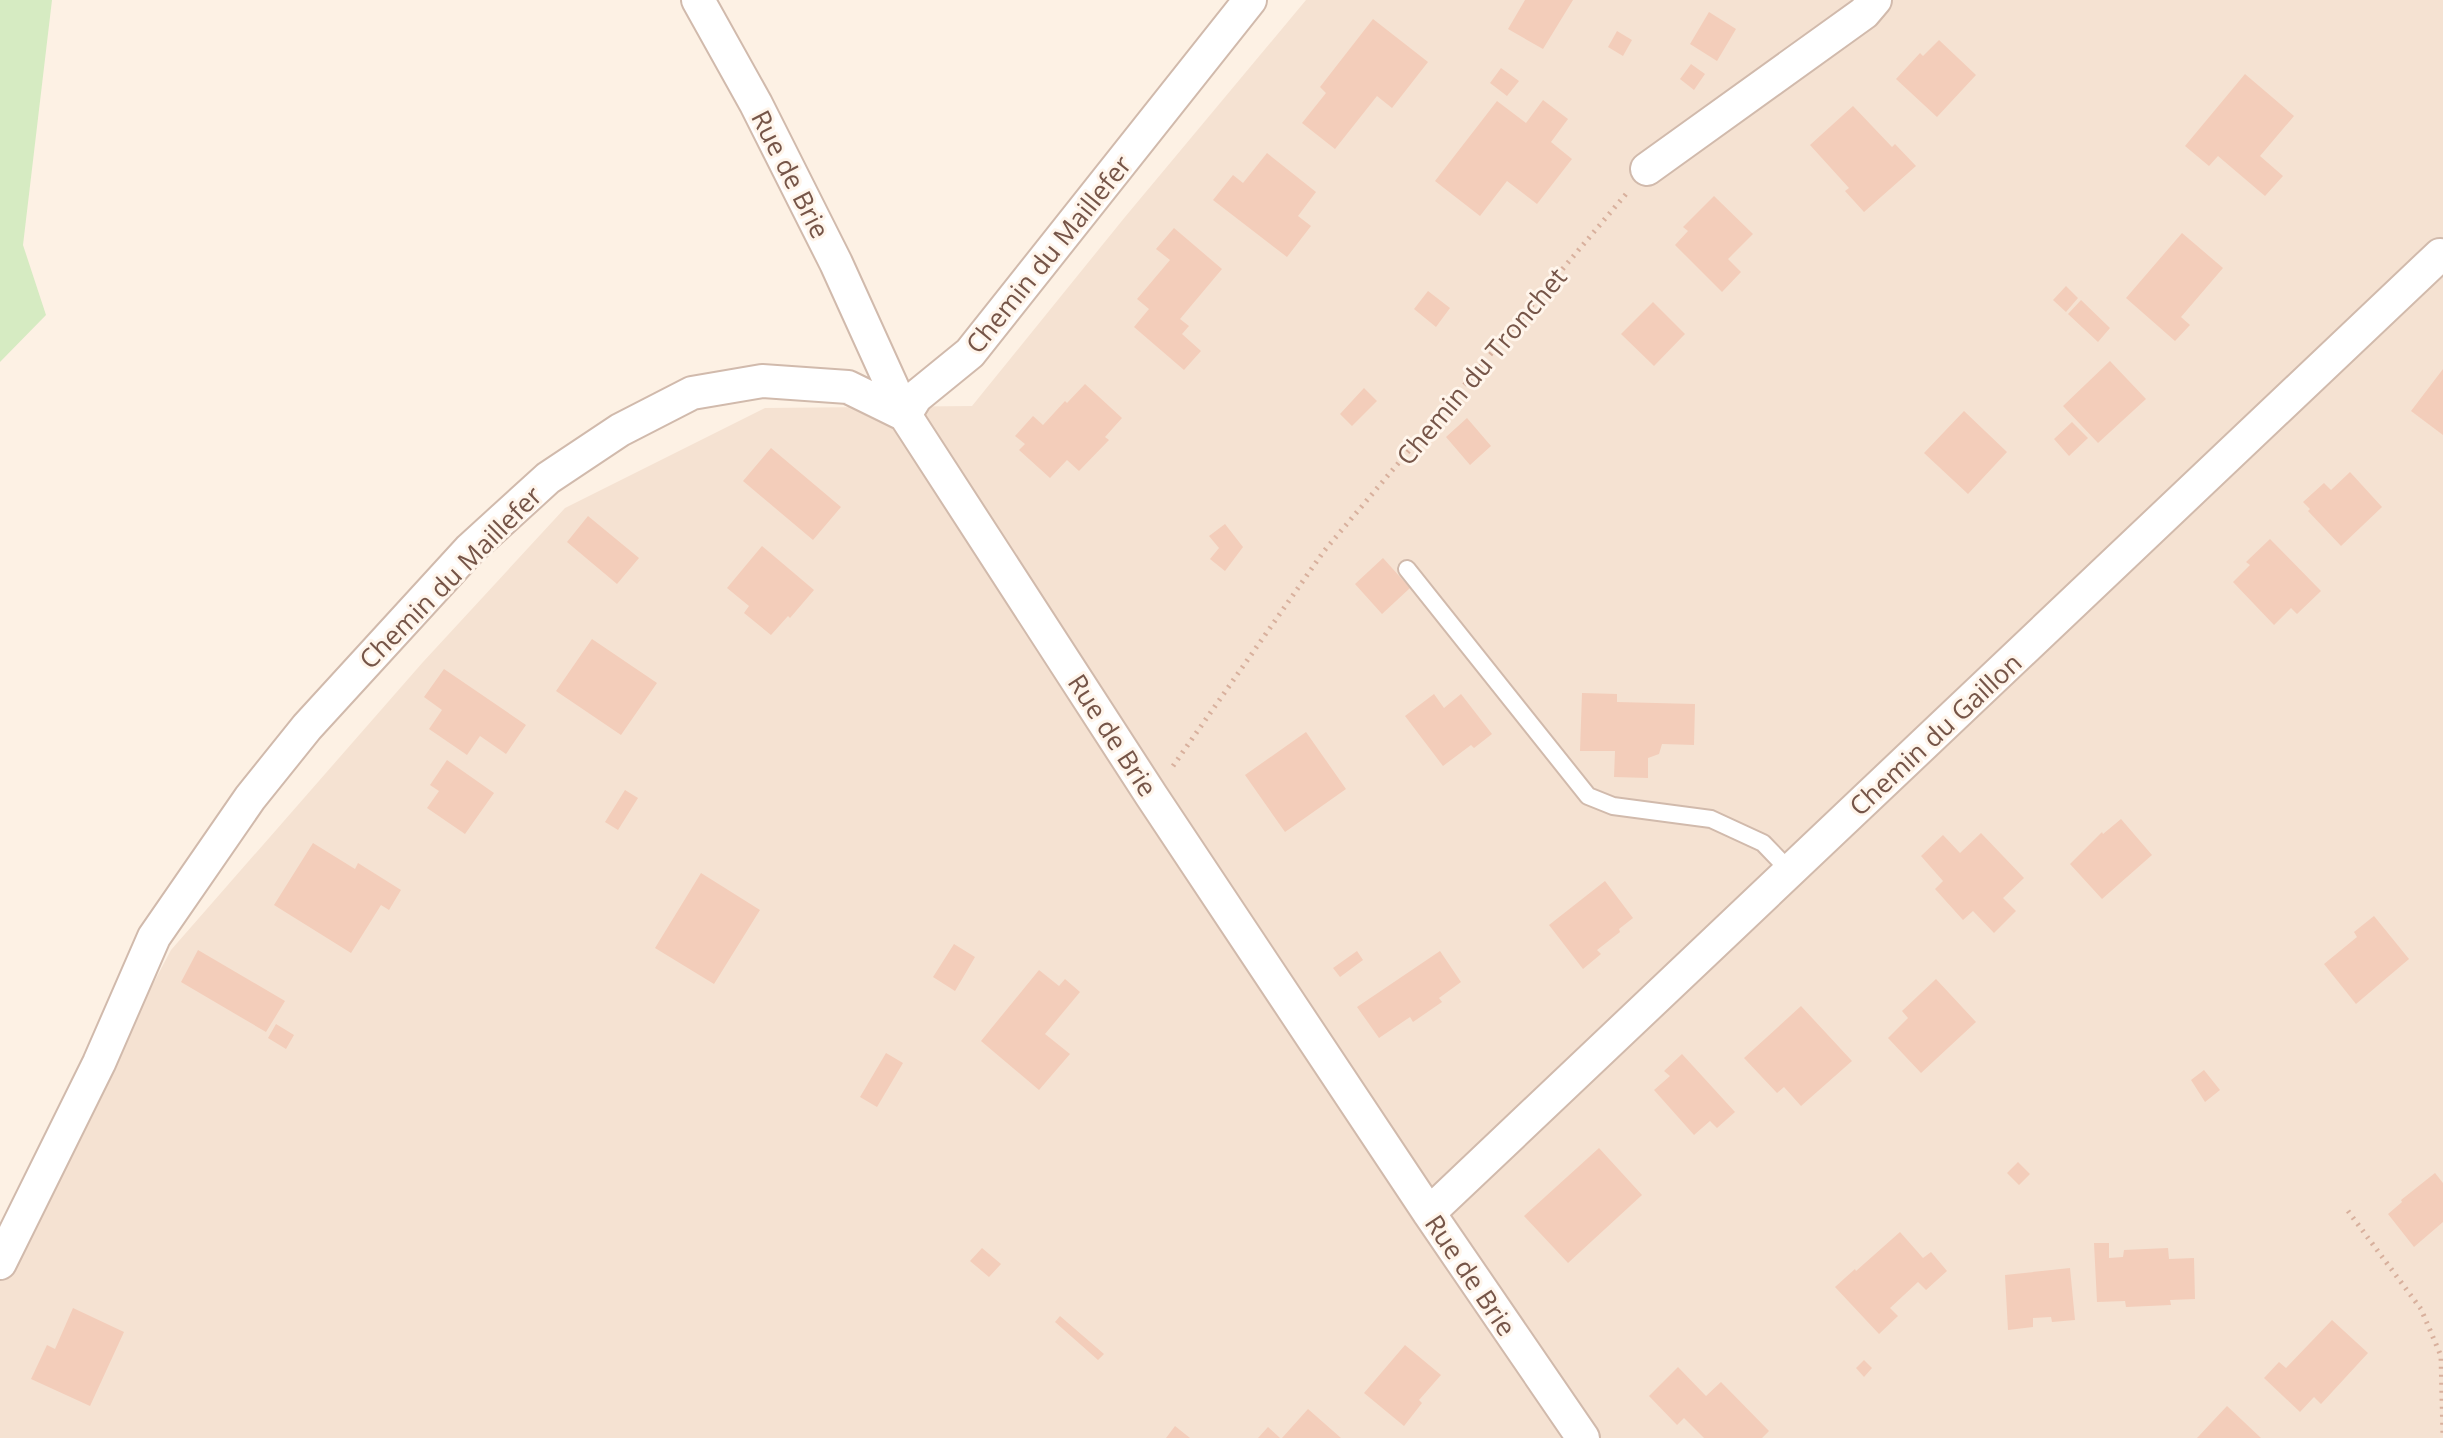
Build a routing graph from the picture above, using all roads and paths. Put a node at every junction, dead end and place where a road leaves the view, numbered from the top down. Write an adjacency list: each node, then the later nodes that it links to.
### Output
1 (698, 0): 6 (street, Rue de Brie)
2 (1250, 0): 6 (street, Chemin du Maillefer)
3 (1875, 0): 4 (street)
4 (1647, 169): 8 (path, Chemin du Tronchet)
5 (2440, 255): 9 (street, Chemin du Gaillon)
6 (905, 415): 8 (street, Rue de Brie); 12 (street, Chemin du Maillefer)
7 (1407, 569): 9 (lane)
8 (1151, 795): 11 (street, Rue de Brie)
9 (1790, 871): 11 (street, Chemin du Gaillon)
10 (2348, 1211): 13 (path)
11 (1429, 1213): 14 (street, Rue de Brie)
12 (0, 1263)
13 (2443, 1437)
14 (1583, 1438)

